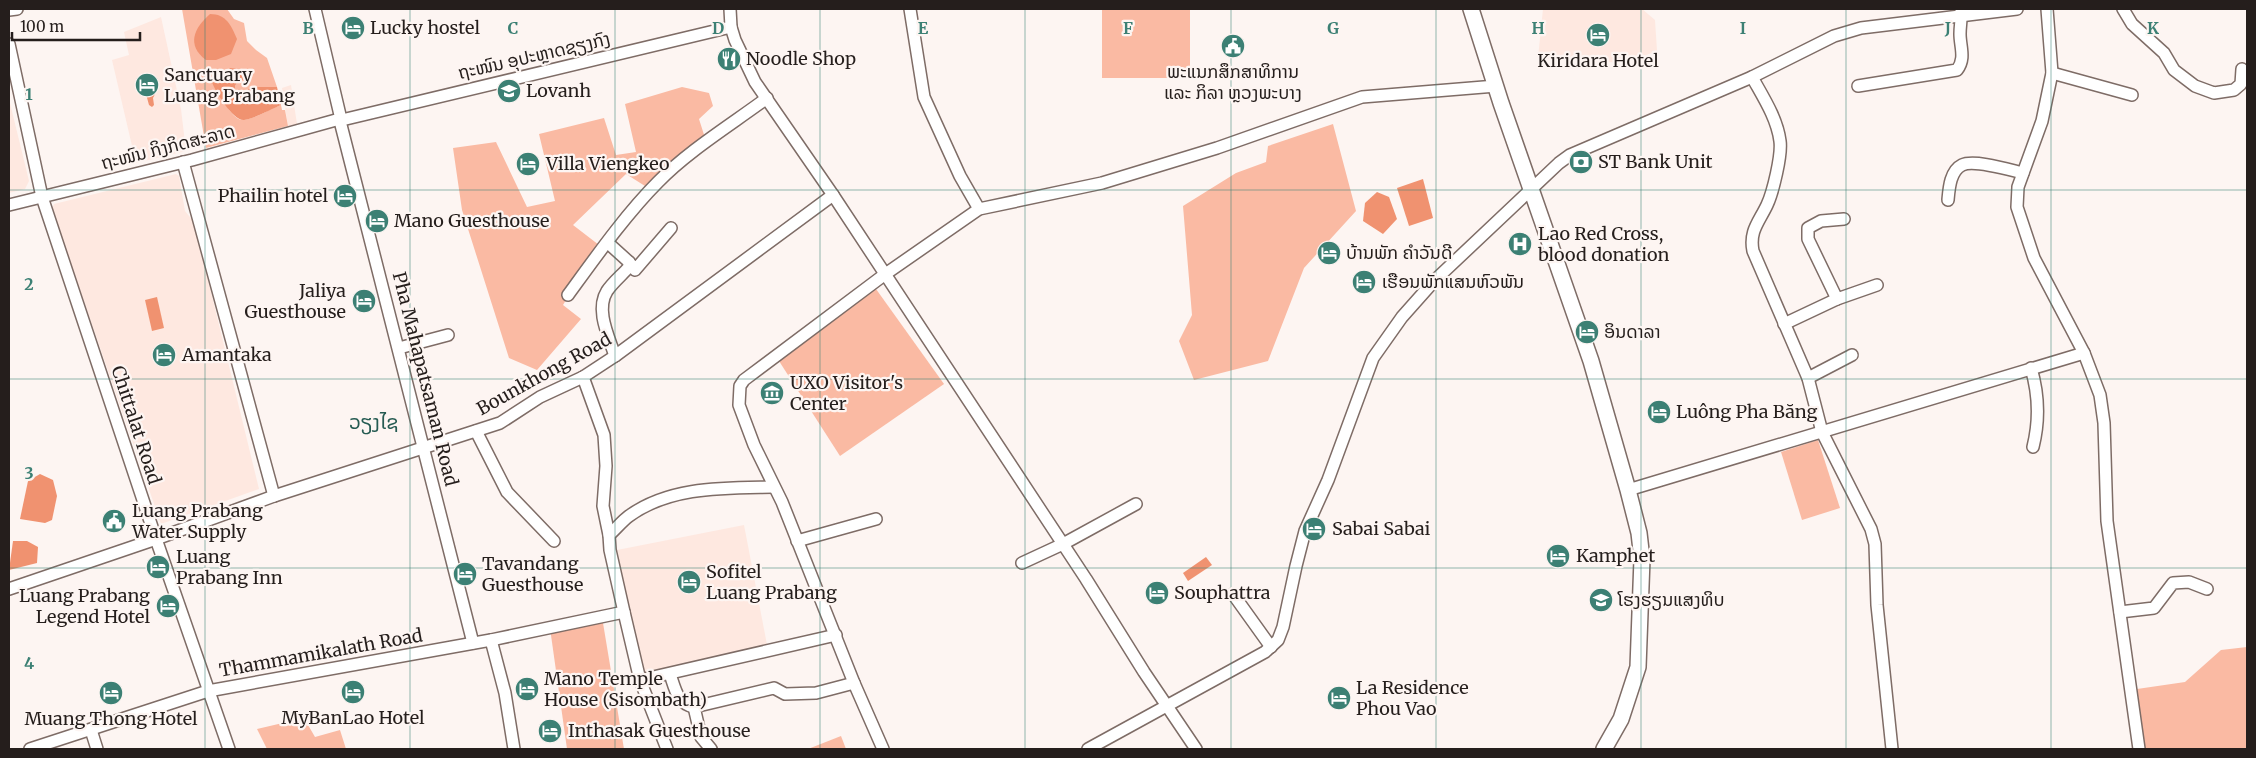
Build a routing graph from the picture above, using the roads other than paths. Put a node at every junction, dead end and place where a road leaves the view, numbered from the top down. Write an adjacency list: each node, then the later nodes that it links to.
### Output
1 (17, 9): 9 (street)
2 (315, 9): 20 (street, Pha Mahapatsaman Road)
3 (730, 9): 11 (street)
4 (910, 9): 28 (street)
5 (1471, 9): 16 (main road)
6 (2017, 9): 10 (street)
7 (2047, 9): 14 (street)
8 (2123, 9): 13 (street)
9 (9, 10)
10 (1961, 11): 15 (street); 17 (street)
11 (731, 27): 19 (street); 20 (street, ຖະໜົນ ອຸປະຫຼາດຊຽງກົງ)
12 (9, 44): 25 (street, Chittalat Road)
13 (2242, 69)
14 (2052, 73): 18 (street); 22 (street)
15 (1752, 77): 23 (street); 37 (street)
16 (1496, 86): 23 (main road); 28 (street)
17 (1858, 86)
18 (2132, 95)
19 (767, 98): 24 (street); 31 (street)
20 (341, 120): 21 (street, ຖະໜົນ ກິງກິດສະລາດ); 39 (street, Pha Mahapatsaman Road)
21 (183, 162): 25 (street, ຖະໜົນ ກິງກິດສະລາດ); 52 (street)
22 (2023, 173): 26 (street); 40 (street)
23 (1533, 189): 51 (main road); 69 (street)
24 (832, 195): 33 (street); 42 (street, Bounkhong Road)
25 (42, 197): 27 (street, ຖະໜົນ ກິງກິດສະລາດ); 56 (street, Chittalat Road)
26 (1948, 200)
27 (9, 205)
28 (979, 209): 33 (street)
29 (1844, 220): 36 (street)
30 (671, 228): 32 (street)
31 (608, 242): 32 (street); 35 (street)
32 (630, 262): 42 (street)
33 (884, 274): 50 (street); 59 (street)
34 (1877, 285): 36 (street)
35 (568, 295)
36 (1837, 299): 37 (street)
37 (1784, 324): 45 (street)
38 (448, 335): 39 (street)
39 (399, 348): 49 (street, Pha Mahapatsaman Road)
40 (2084, 353): 43 (street); 65 (street)
41 (1852, 355): 45 (street)
42 (615, 356): 44 (street, Bounkhong Road)
43 (2032, 368): 47 (street); 48 (street)
44 (582, 376): 46 (street, Bounkhong Road); 55 (street)
45 (1808, 378): 47 (street)
46 (476, 431): 49 (street, Bounkhong Road); 57 (street)
47 (1822, 432): 51 (street); 87 (street)
48 (2033, 447)
49 (424, 448): 52 (street, Bounkhong Road); 68 (street, Pha Mahapatsaman Road)
50 (773, 487): 55 (street); 58 (street)
51 (1628, 490): 86 (main road)
52 (274, 496): 56 (street, Bounkhong Road)
53 (1136, 504): 59 (street)
54 (876, 519): 58 (street)
55 (609, 534): 64 (street)
56 (156, 540): 61 (street, Bounkhong Road); 73 (street, Chittalat Road)
57 (554, 541)
58 (797, 541): 66 (street)
59 (1063, 544): 60 (street); 74 (street)
60 (1022, 563)
61 (9, 589)
62 (2206, 589): 65 (street)
63 (1233, 594): 69 (street)
64 (624, 612): 67 (street, Thammamikalath Road); 71 (street)
65 (2120, 612): 88 (street)
66 (836, 635): 70 (street); 72 (street)
67 (491, 640): 68 (street, Thammamikalath Road); 80 (street)
68 (473, 643): 73 (street, Thammamikalath Road)
69 (1271, 647): 74 (street)
70 (670, 674): 71 (street); 75 (street)
71 (640, 680): 81 (street)
72 (854, 684): 75 (street); 83 (street)
73 (208, 691): 76 (street, Thammamikalath Road); 79 (street, Chittalat Road)
74 (1168, 706): 84 (street); 85 (street)
75 (694, 707): 82 (street)
76 (91, 730): 77 (street, Thammamikalath Road); 78 (street)
77 (30, 749)
78 (97, 749)
79 (229, 749)
80 (514, 749)
81 (667, 749)
82 (711, 749)
83 (882, 749)
84 (1088, 749)
85 (1196, 749)
86 (1604, 749)
87 (1892, 749)
88 (2138, 749)

